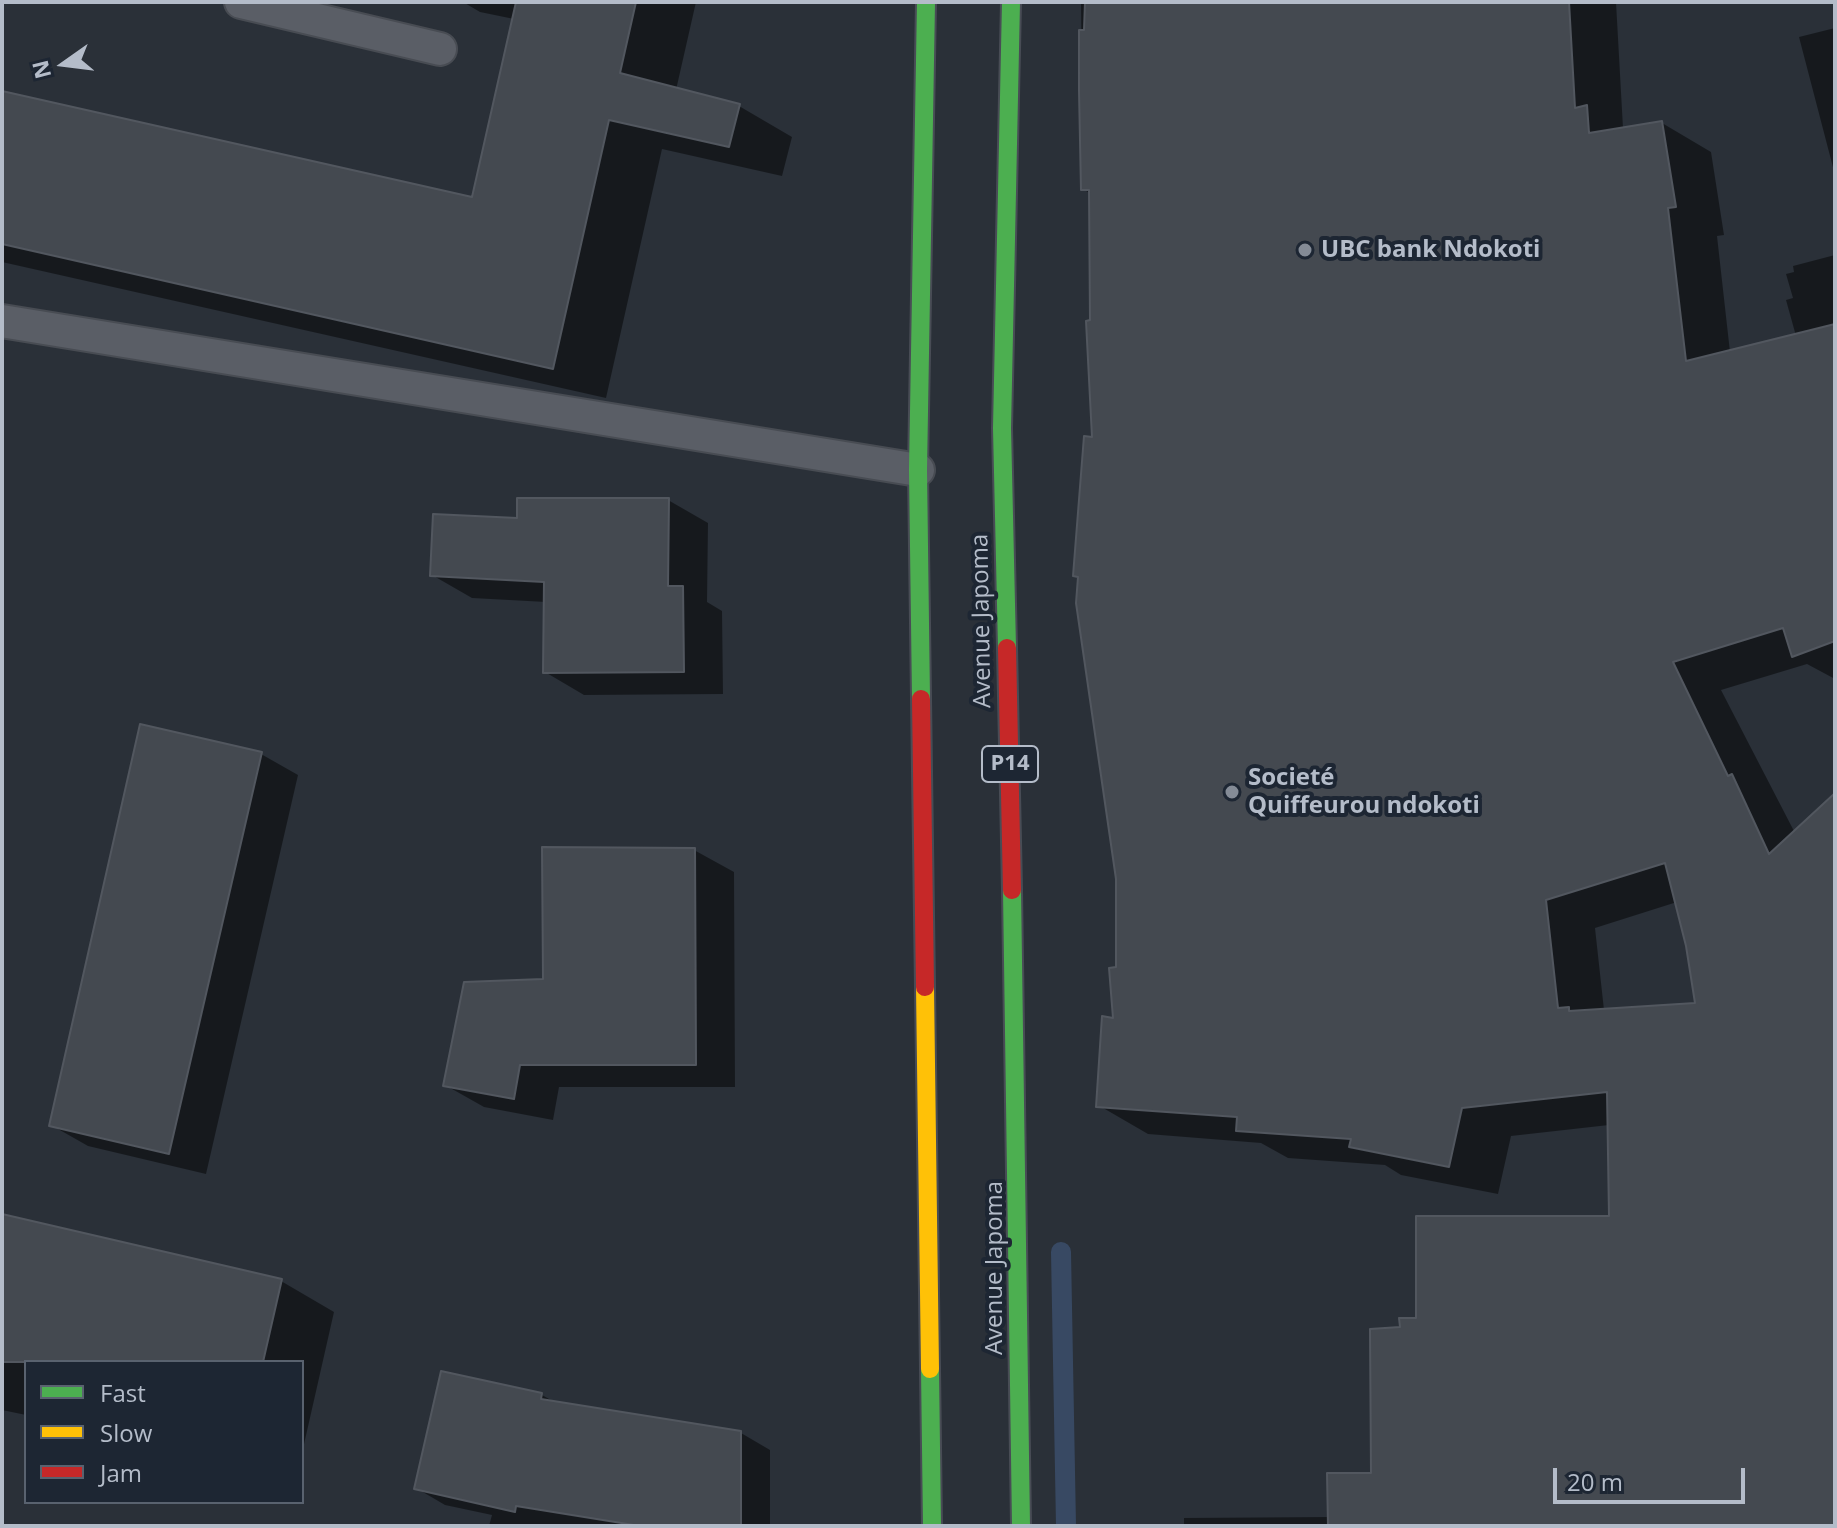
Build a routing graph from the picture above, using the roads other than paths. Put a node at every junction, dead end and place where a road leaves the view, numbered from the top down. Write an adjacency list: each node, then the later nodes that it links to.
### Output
1 (241, 2): 4 (lane)
2 (926, 2): 6 (main road)
3 (1011, 2): 8 (main road, Avenue Japoma / P14)
4 (440, 49)
5 (2, 321): 6 (lane)
6 (918, 470): 7 (main road)
7 (932, 1526)
8 (1021, 1526)

